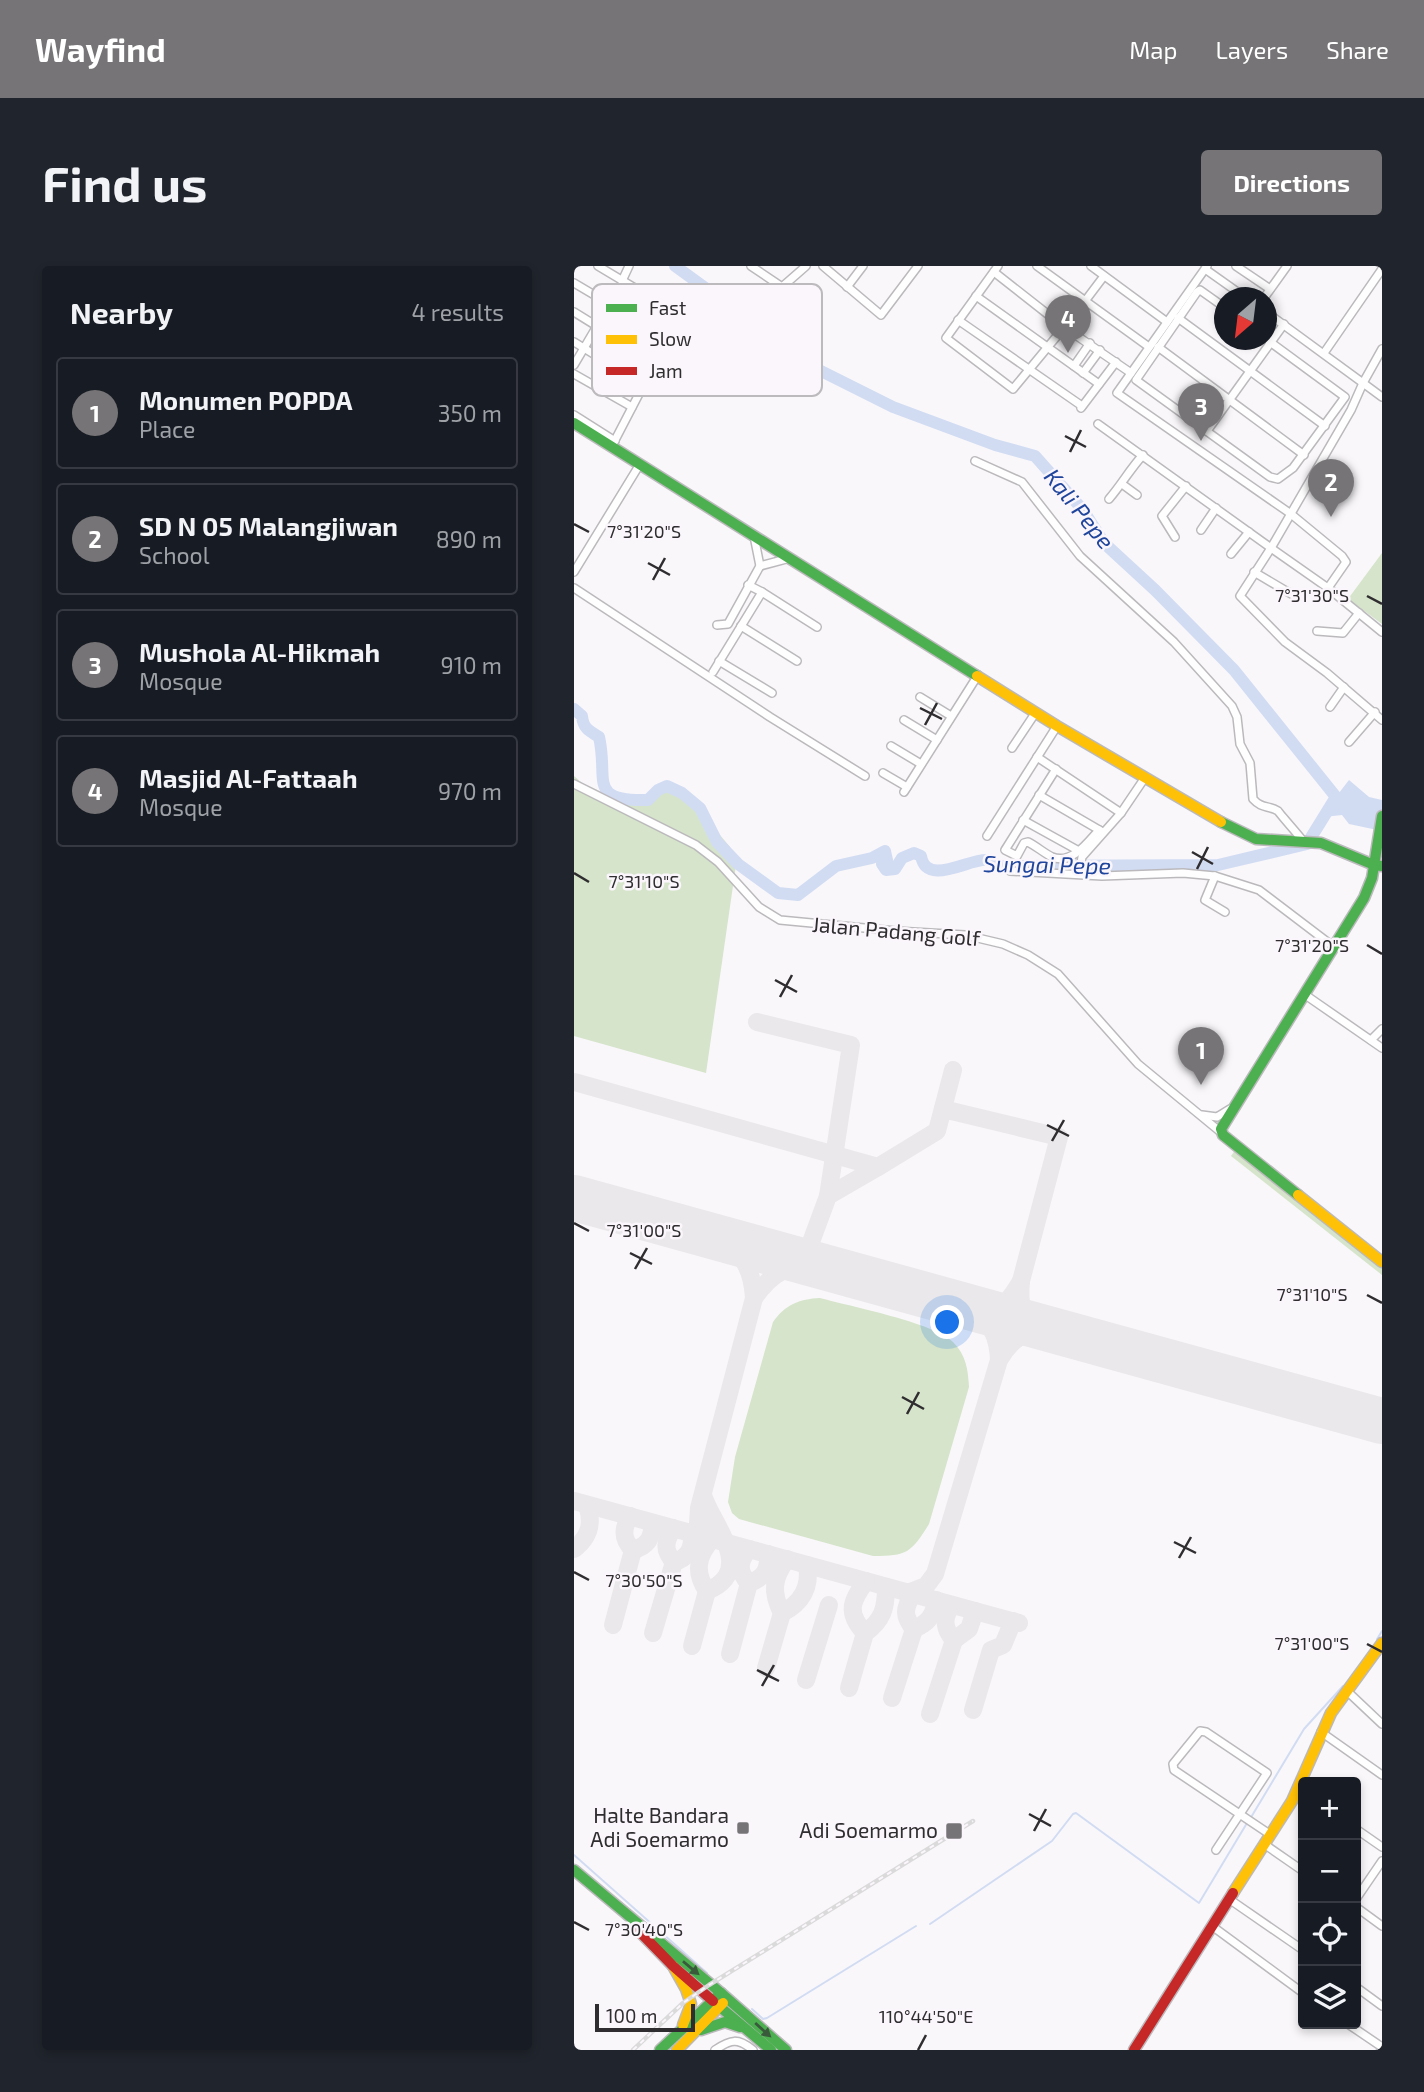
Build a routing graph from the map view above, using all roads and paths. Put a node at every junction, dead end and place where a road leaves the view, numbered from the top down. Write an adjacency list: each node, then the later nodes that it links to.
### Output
1 (598, 266): 15 (street)
2 (629, 266): 15 (street)
3 (751, 266): 18 (street)
4 (806, 266): 19 (street)
5 (823, 266): 20 (street)
6 (863, 266): 20 (street)
7 (918, 266): 20 (street)
8 (1037, 266): 26 (street)
9 (1236, 266): 22 (street)
10 (1287, 266): 23 (street)
11 (1206, 267): 21 (street); 32 (street)
12 (996, 269): 25 (street); 35 (street)
13 (1098, 269): 26 (street); 32 (street)
14 (1382, 270): 48 (street)
15 (622, 281): 17 (street)
16 (574, 283): 24 (street)
17 (627, 284)
18 (778, 284)
19 (785, 284)
20 (847, 286)
21 (1232, 287)
22 (1267, 287)
23 (1271, 287)
24 (592, 292)
25 (976, 296): 31 (street); 40 (street)
26 (1085, 300): 35 (street); 41 (street)
27 (1214, 300): 29 (street)
28 (574, 312): 33 (street)
29 (1178, 318): 41 (street); 53 (street)
30 (1277, 319): 34 (street)
31 (958, 320): 52 (street); 52 (street)
32 (1167, 322): 41 (street)
33 (592, 323)
34 (1284, 324): 36 (street); 48 (street)
35 (1064, 327): 39 (street); 40 (street)
36 (1277, 332)
37 (592, 334): 43 (street)
38 (574, 342): 43 (street)
39 (1090, 343): 45 (street); 51 (street)
40 (1047, 346): 51 (street); 52 (street)
41 (1153, 347): 55 (street); 63 (street); 69 (street)
42 (1277, 347): 68 (street)
43 (584, 348): 47 (street); 50 (street)
44 (1382, 349): 57 (street)
45 (1100, 350): 49 (street); 54 (street)
46 (1263, 350): 53 (street)
47 (592, 353)
48 (1324, 353): 57 (street)
49 (1116, 362): 55 (street); 59 (street)
50 (574, 365)
51 (1074, 366): 54 (street)
52 (1030, 369): 59 (street)
53 (1250, 372): 63 (street); 68 (street)
54 (1083, 373): 59 (street)
55 (1131, 373): 79 (street)
56 (574, 374): 58 (street)
57 (1363, 383): 62 (street); 79 (street)
58 (592, 384)
59 (1099, 384)
60 (613, 396): 64 (street)
61 (638, 396): 64 (street)
62 (1382, 397)
63 (1229, 401): 69 (street); 71 (street)
64 (632, 407): 65 (street)
65 (574, 415)
66 (574, 423): 73 (main road)
67 (1098, 424): 70 (street)
68 (1325, 426): 71 (street)
69 (1208, 431): 71 (street)
70 (1143, 455): 74 (street); 75 (street)
71 (1304, 455)
72 (975, 461): 132 (street)
73 (640, 464): 82 (main road); 88 (street)
74 (1122, 484): 76 (street); 77 (street)
75 (1186, 486): 78 (street); 83 (street)
76 (1137, 495)
77 (1109, 499)
78 (1216, 508): 80 (street); 81 (street)
79 (1290, 514): 84 (street); 92 (street)
80 (1201, 530)
81 (1249, 532): 84 (street); 85 (street)
82 (754, 536): 86 (main road); 87 (street)
83 (1175, 537)
84 (1270, 548): 89 (street); 92 (street)
85 (1231, 554)
86 (790, 558): 87 (street); 104 (main road)
87 (760, 566): 90 (street)
88 (574, 572)
89 (1254, 572): 94 (street); 105 (street)
90 (748, 585): 93 (street); 96 (street)
91 (574, 588): 123 (street)
92 (1328, 588): 95 (street)
93 (762, 592): 97 (street); 98 (street)
94 (1293, 595)
95 (1359, 613): 99 (street); 100 (street)
96 (717, 625)
97 (741, 625): 101 (street); 102 (street)
98 (817, 627)
99 (1317, 631)
100 (1382, 632)
101 (719, 661): 103 (street); 106 (street)
102 (797, 661)
103 (713, 672)
104 (978, 675): 109 (main road); 111 (street)
105 (1344, 687): 108 (street); 110 (street)
106 (772, 693)
107 (920, 697): 111 (street)
108 (1330, 706)
109 (1036, 712): 114 (main road); 118 (street)
110 (1375, 712): 113 (street); 116 (street)
111 (951, 716): 115 (street)
112 (904, 720): 115 (street)
113 (1382, 720)
114 (1057, 726): 119 (street); 124 (main road)
115 (937, 740): 120 (street)
116 (1349, 742)
117 (891, 746): 120 (street)
118 (1012, 748)
119 (1037, 757): 121 (street); 131 (street)
120 (921, 764): 122 (street)
121 (1056, 769): 126 (street); 127 (street)
122 (883, 773)
123 (865, 776)
124 (1144, 779): 127 (street); 132 (main road)
125 (574, 784): 144 (street, Jalan Padang Golf)
126 (1039, 795): 129 (street); 130 (street)
127 (1121, 813): 130 (street)
128 (1382, 816): 134 (main road)
129 (1023, 820): 133 (street); 133 (street)
130 (1102, 832): 133 (street)
131 (987, 836)
132 (1305, 841): 134 (main road)
133 (1080, 863): 135 (street); 136 (street)
134 (1378, 866): 138 (main road)
135 (1010, 872)
136 (1215, 876): 137 (street); 138 (street)
137 (1226, 912)
138 (1334, 947): 139 (main road)
139 (1304, 994): 141 (street); 143 (main road)
140 (1382, 1029): 141 (street)
141 (1371, 1041): 142 (street)
142 (1382, 1048)
143 (1233, 1107): 144 (street); 145 (main road); 146 (main road)
144 (1195, 1113): 145 (street, Jalan Padang Golf)
145 (1223, 1130): 146 (main road)
146 (1244, 1152): 147 (main road)
147 (1382, 1262)
148 (1382, 1643): 149 (main road)
149 (1346, 1691): 150 (street); 151 (main road)
150 (1382, 1724)
151 (1321, 1732): 152 (street); 153 (main road)
152 (1382, 1775)
153 (1306, 1777)
154 (1298, 1795): 157 (main road)
155 (1244, 1817): 155 (street); 157 (street); 160 (street)
156 (1361, 1832): 159 (street)
157 (1271, 1835): 158 (main road)
158 (1265, 1844): 162 (street); 166 (main road)
159 (1382, 1847)
160 (1216, 1850)
161 (1382, 1861): 164 (street)
162 (1298, 1867)
163 (574, 1870): 165 (main road)
164 (1361, 1892)
165 (601, 1893): 171 (main road); 174 (main road, one-way to 174)
166 (1229, 1899): 168 (main road); 170 (street)
167 (1361, 1911): 169 (street)
168 (1212, 1926): 172 (street); 189 (main road)
169 (1382, 1926)
170 (1298, 1947)
171 (673, 1966): 174 (main road); 181 (main road)
172 (1298, 1985)
173 (1361, 1991): 175 (street)
174 (720, 2000): 176 (main road); 177 (main road); 180 (main road); 181 (main road)
175 (1382, 2006)
176 (740, 2009): 177 (main road); 188 (main road, one-way to 188)
177 (737, 2021): 178 (main road)
178 (747, 2029): 180 (main road); 187 (main road)
179 (1355, 2029): 182 (street)
180 (696, 2032): 184 (main road)
181 (677, 2034): 183 (main road)
182 (1382, 2047)
183 (660, 2050)
184 (677, 2050)
185 (715, 2050): 186 (street)
186 (753, 2050)
187 (771, 2050)
188 (786, 2050)
189 (1134, 2050)

